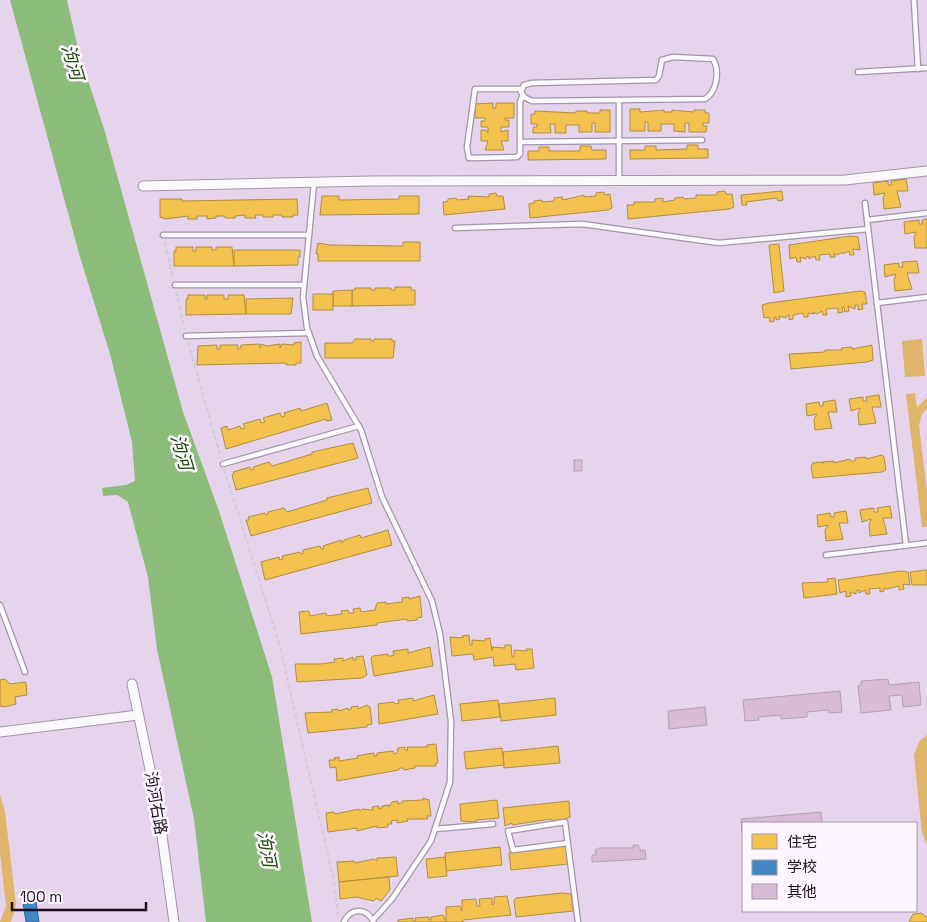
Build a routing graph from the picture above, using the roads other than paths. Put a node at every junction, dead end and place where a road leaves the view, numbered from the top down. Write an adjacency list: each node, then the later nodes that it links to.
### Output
1 (914, 0): 3 (lane)
2 (927, 68): 3 (lane)
3 (918, 69): 4 (lane)
4 (858, 72)
5 (521, 89): 6 (lane); 7 (lane); 10 (lane)
6 (522, 95): 7 (lane); 10 (lane)
7 (620, 100): 9 (lane)
8 (702, 140): 9 (lane)
9 (619, 141): 10 (lane); 12 (lane)
10 (520, 142)
11 (927, 171): 12 (street)
12 (619, 181): 13 (street)
13 (314, 182): 14 (street); 20 (lane)
14 (143, 186)
15 (865, 203): 17 (lane)
16 (927, 213): 17 (lane)
17 (867, 220): 19 (lane)
18 (455, 228): 19 (lane)
19 (868, 229): 25 (lane)
20 (309, 234): 21 (lane); 23 (lane)
21 (163, 235)
22 (174, 285): 23 (lane)
23 (304, 285): 26 (lane)
24 (927, 297): 25 (lane)
25 (877, 303): 31 (lane)
26 (309, 333): 27 (lane); 28 (lane)
27 (186, 336)
28 (359, 426): 29 (lane); 40 (lane)
29 (223, 464)
30 (927, 543): 31 (lane)
31 (906, 546): 32 (lane)
32 (826, 555)
33 (0, 605): 34 (lane)
34 (2, 617): 35 (lane)
35 (25, 672)
36 (132, 684): 37 (street, 泃河右路)
37 (138, 715): 38 (street); 43 (street, 泃河右路)
38 (0, 732)
39 (494, 824): 40 (lane)
40 (435, 829): 42 (lane)
41 (568, 843): 41 (lane); 45 (lane)
42 (373, 921): 44 (lane)
43 (174, 922)
44 (344, 922)
45 (578, 922)

